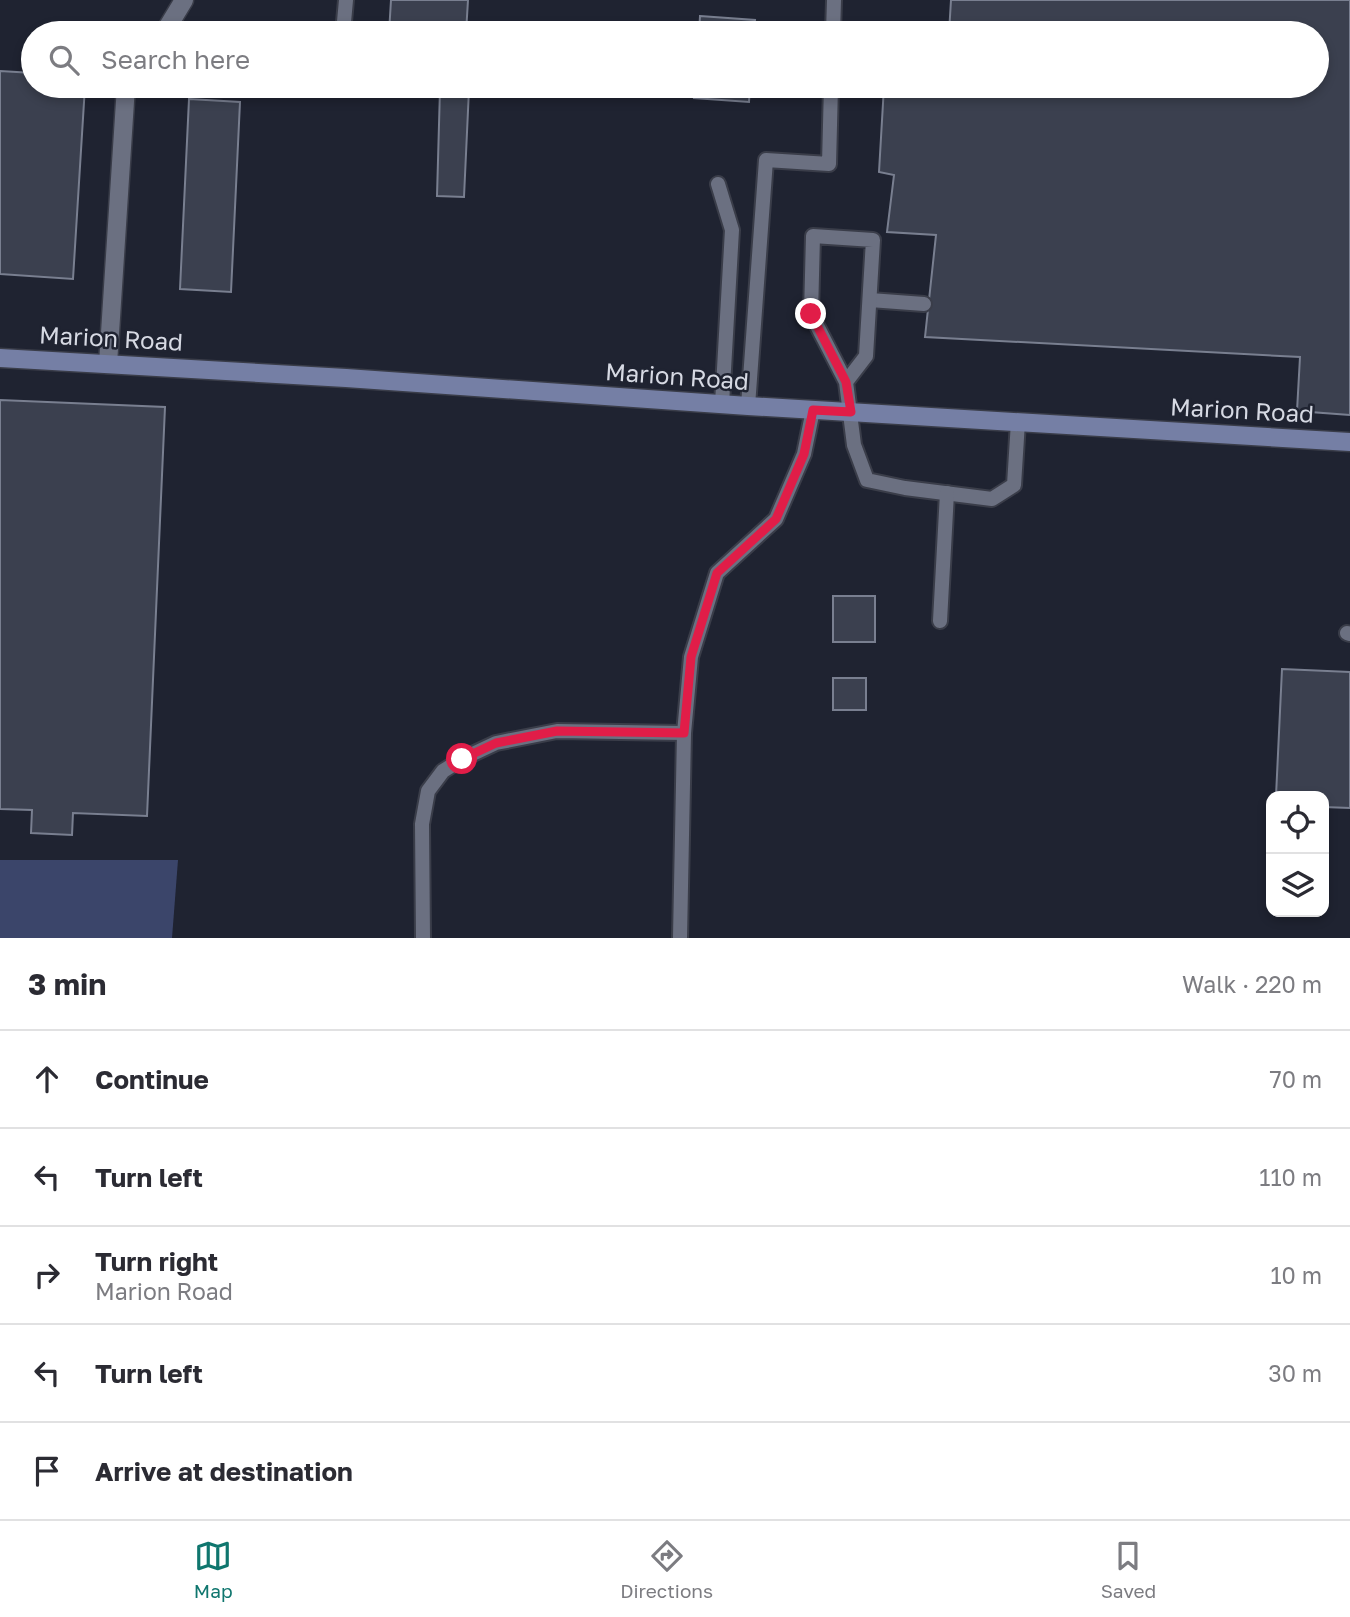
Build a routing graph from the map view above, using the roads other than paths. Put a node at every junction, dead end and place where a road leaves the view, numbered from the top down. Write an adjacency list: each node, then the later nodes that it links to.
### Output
1 (184, 0): 4 (street)
2 (346, 0): 5 (lane)
3 (834, 0): 6 (lane)
4 (171, 21)
5 (344, 21)
6 (833, 21)
7 (125, 98): 13 (street)
8 (831, 98): 16 (lane)
9 (719, 184): 15 (lane)
10 (870, 300): 11 (lane); 14 (lane); 14 (lane)
11 (923, 304)
12 (0, 358): 13 (street, Marion Road)
13 (108, 364): 15 (street, Marion Road)
14 (846, 382): 18 (lane)
15 (722, 404): 16 (street, Marion Road)
16 (748, 406): 17 (street, Marion Road)
17 (813, 410): 18 (street, Marion Road); 23 (lane)
18 (851, 412): 19 (street, Marion Road); 21 (lane)
19 (1018, 422): 20 (street, Marion Road); 21 (lane)
20 (1350, 442)
21 (947, 493): 22 (lane)
22 (940, 621)
23 (684, 733): 24 (lane); 25 (lane)
24 (423, 938)
25 (680, 938)

